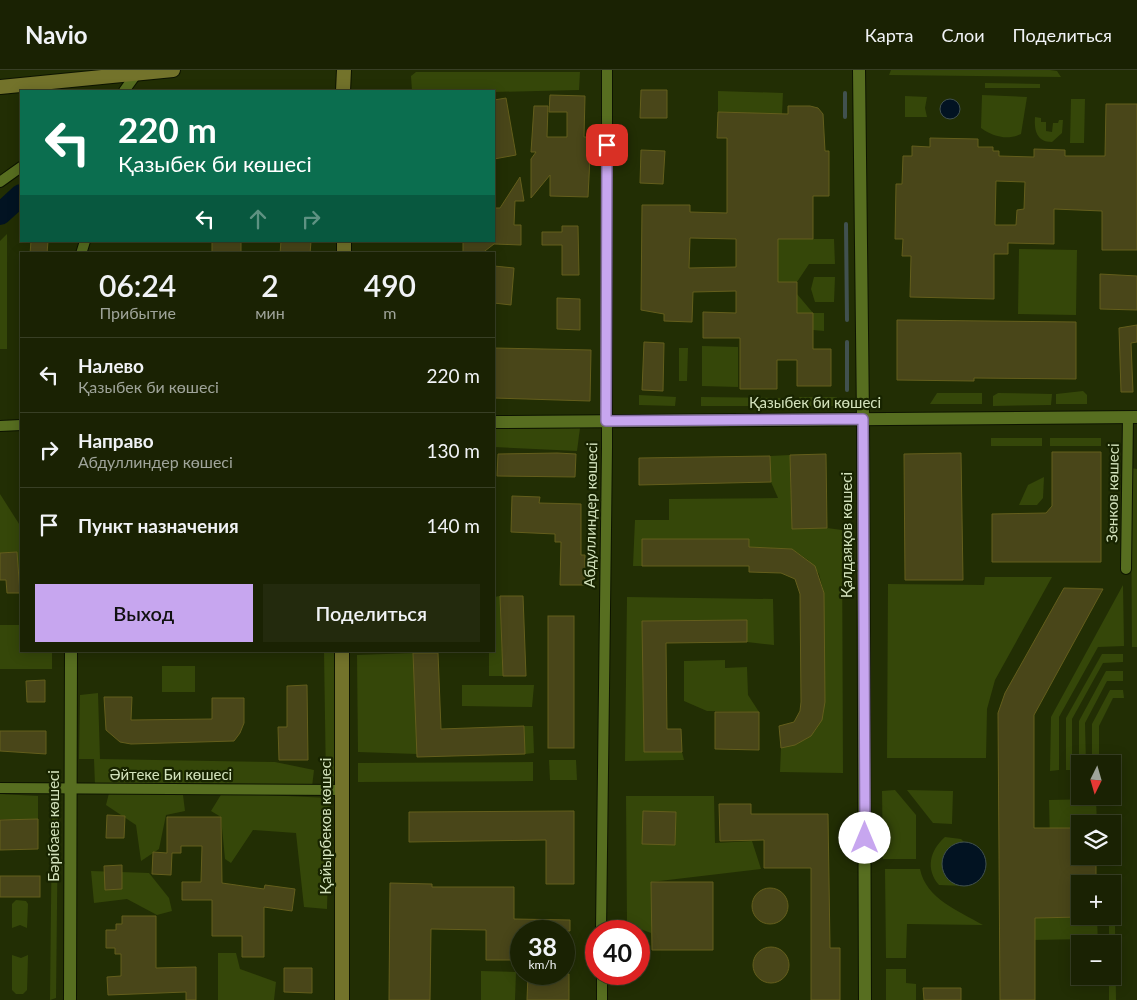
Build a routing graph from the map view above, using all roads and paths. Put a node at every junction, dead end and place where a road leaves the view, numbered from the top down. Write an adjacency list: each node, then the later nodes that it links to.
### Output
1 (173, 70): 5 (main road)
2 (344, 70): 8 (main road)
3 (607, 70): 13 (street, Абдуллиндер көшесі)
4 (859, 70): 12 (street, Қалдаяқов көшесі)
5 (137, 73): 6 (main road); 7 (street)
6 (0, 87)
7 (125, 90)
8 (343, 90)
9 (20, 168): 10 (street)
10 (0, 182)
11 (1133, 417): 12 (street, Қазыбек би көшесі); 17 (street, Зенков көшесі)
12 (863, 419): 13 (street, Қазыбек би көшесі); 28 (street, Қалдаяқов көшесі)
13 (606, 421): 14 (street, Қазыбек би көшесі); 23 (street, Абдуллиндер көшесі)
14 (495, 422)
15 (20, 425): 16 (street)
16 (0, 426)
17 (1126, 570)
18 (71, 652): 21 (street, Бәрібаев көшесі)
19 (342, 652): 22 (main road, Қайырбеков көшесі)
20 (0, 788): 21 (street, Әйтеке Би көшесі)
21 (70, 789): 22 (street, Әйтеке Би көшесі); 25 (street, Бәрібаев көшесі)
22 (342, 790): 26 (main road, Қайырбеков көшесі)
23 (602, 920)
24 (602, 985): 27 (street)
25 (70, 1000)
26 (342, 1000)
27 (602, 1000)
28 (865, 1000)

